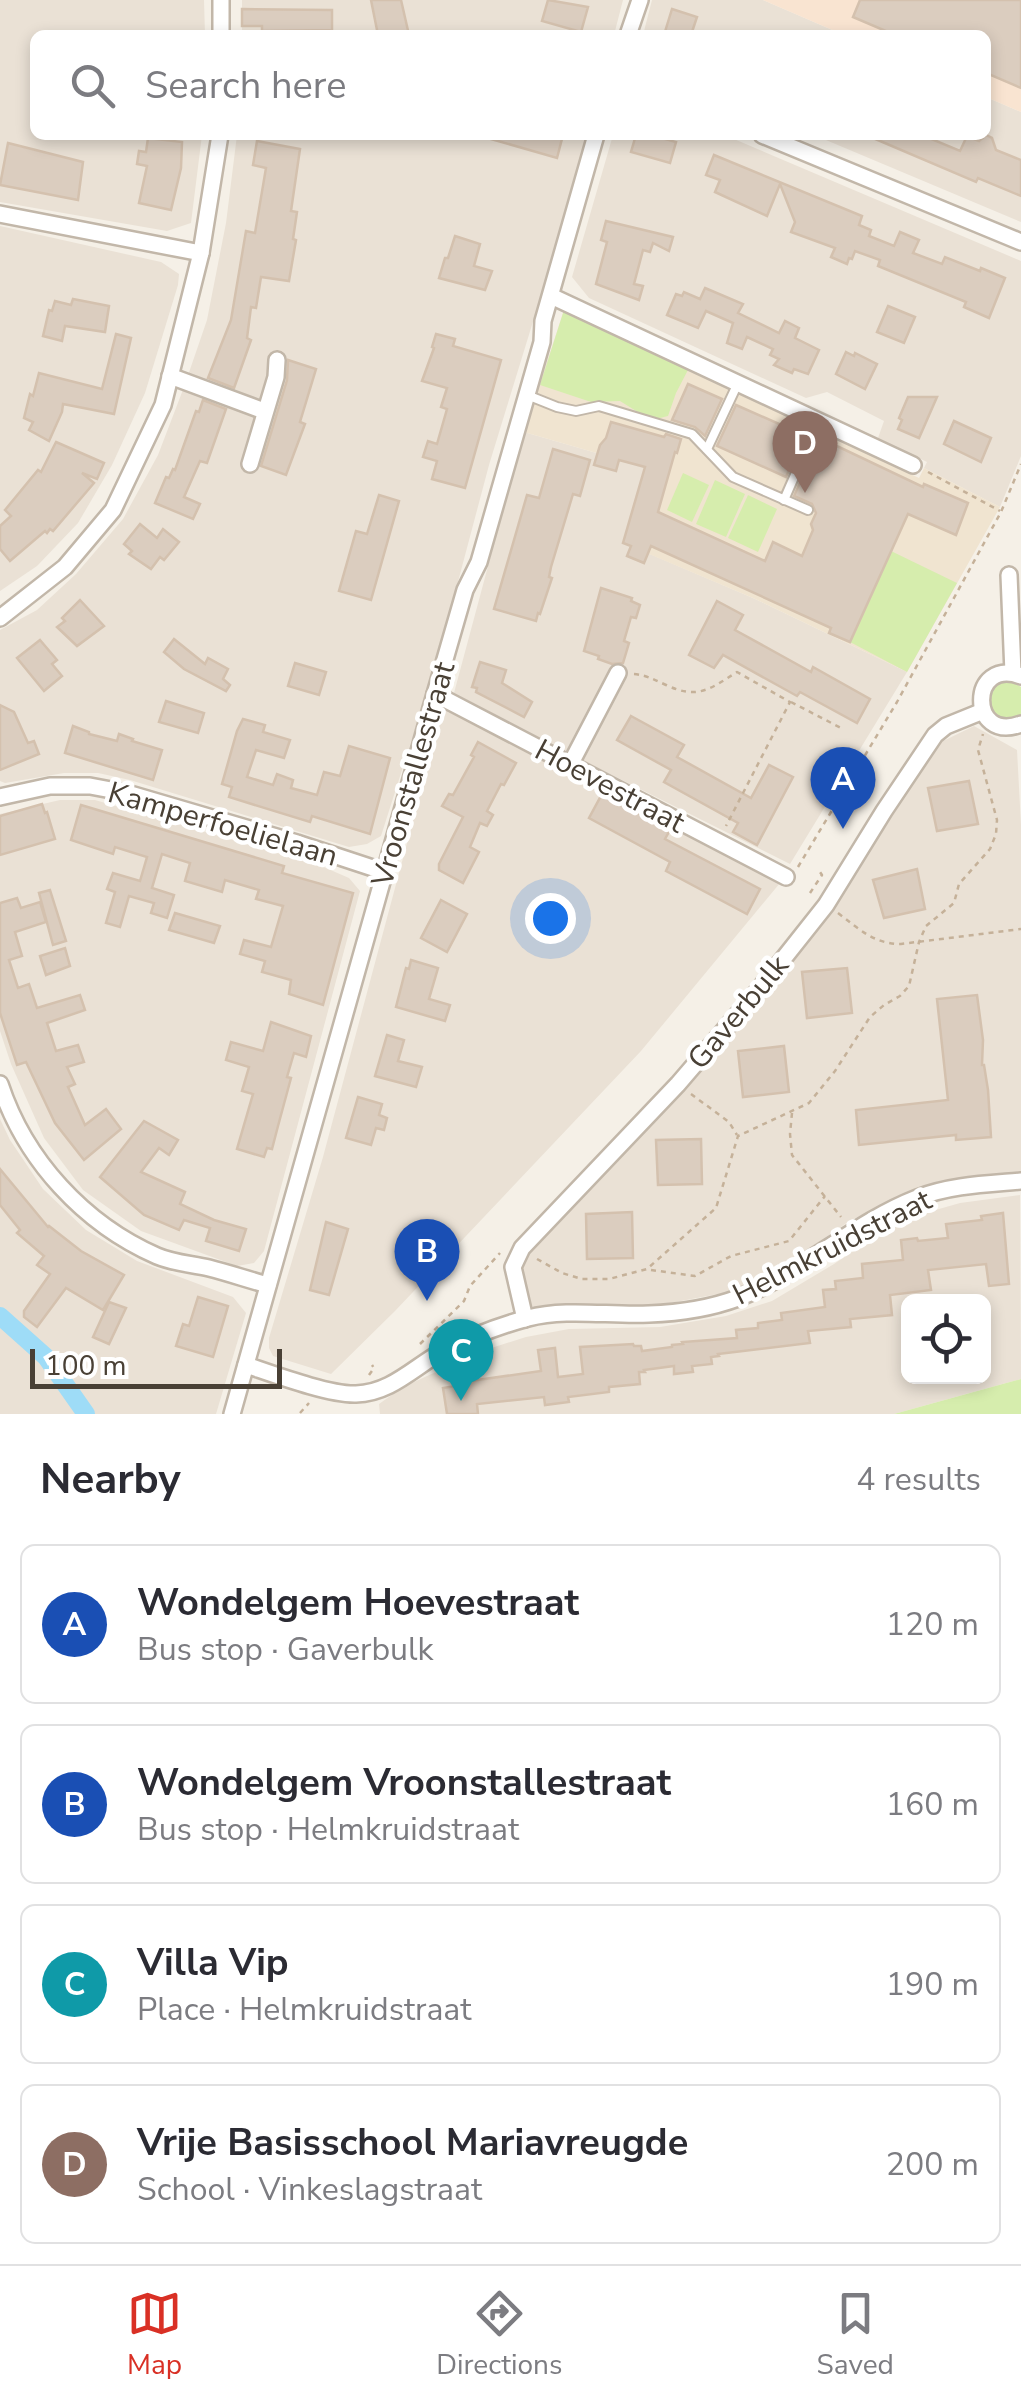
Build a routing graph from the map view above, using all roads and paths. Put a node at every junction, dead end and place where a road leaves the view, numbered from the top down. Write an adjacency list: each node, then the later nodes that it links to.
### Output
1 (221, 0): 3 (street)
2 (640, 0): 4 (street)
3 (220, 30)
4 (630, 30)
5 (219, 140): 10 (street)
6 (595, 140): 11 (street, Vroonstallestraat)
7 (774, 140): 9 (street)
8 (0, 214): 10 (street)
9 (1021, 242)
10 (202, 253): 13 (street)
11 (551, 296): 14 (street); 15 (street, Vroonstallestraat)
12 (277, 360): 16 (street)
13 (170, 376): 16 (street); 26 (street)
14 (738, 383): 17 (street); 18 (lane)
15 (526, 395): 18 (lane); 29 (street, Vroonstallestraat)
16 (264, 411): 19 (street)
17 (818, 420): 20 (street); 22 (lane)
18 (707, 450): 22 (lane)
19 (250, 464)
20 (913, 464): 24 (path)
21 (1021, 464): 24 (path)
22 (784, 500): 23 (lane)
23 (808, 510)
24 (1001, 512): 39 (path)
25 (1009, 575): 28 (street)
26 (0, 618)
27 (618, 673): 30 (path); 34 (street)
28 (1017, 675): 31 (street)
29 (435, 694): 34 (street, Hoevestraat); 37 (street, Vroonstallestraat)
30 (790, 702): 32 (path); 36 (path)
31 (985, 715): 33 (street); 40 (street, Gaverbulk); 42 (path)
32 (841, 728)
33 (1019, 730)
34 (570, 765): 36 (street, Hoevestraat)
35 (0, 797): 37 (street, Kamperfoelielaan)
36 (718, 842): 39 (street, Hoevestraat)
37 (385, 872): 52 (street, Vroonstallestraat)
38 (820, 872): 39 (path)
39 (788, 879)
40 (826, 904): 42 (path); 44 (street, Gaverbulk)
41 (1021, 929): 42 (path)
42 (919, 942): 45 (path)
43 (0, 1084): 52 (street)
44 (678, 1084): 46 (path); 50 (street, Gaverbulk)
45 (792, 1111): 46 (path); 48 (path)
46 (738, 1136): 51 (path)
47 (1021, 1181): 49 (street, Helmkruidstraat)
48 (825, 1196): 49 (path); 51 (path)
49 (854, 1233): 53 (street, Helmkruidstraat)
50 (522, 1248): 51 (path); 53 (street); 54 (path)
51 (647, 1269)
52 (268, 1286): 55 (street, Vroonstallestraat)
53 (525, 1319): 55 (street, Helmkruidstraat)
54 (421, 1344)
55 (246, 1364): 56 (street, Vroonstallestraat)
56 (232, 1414)

